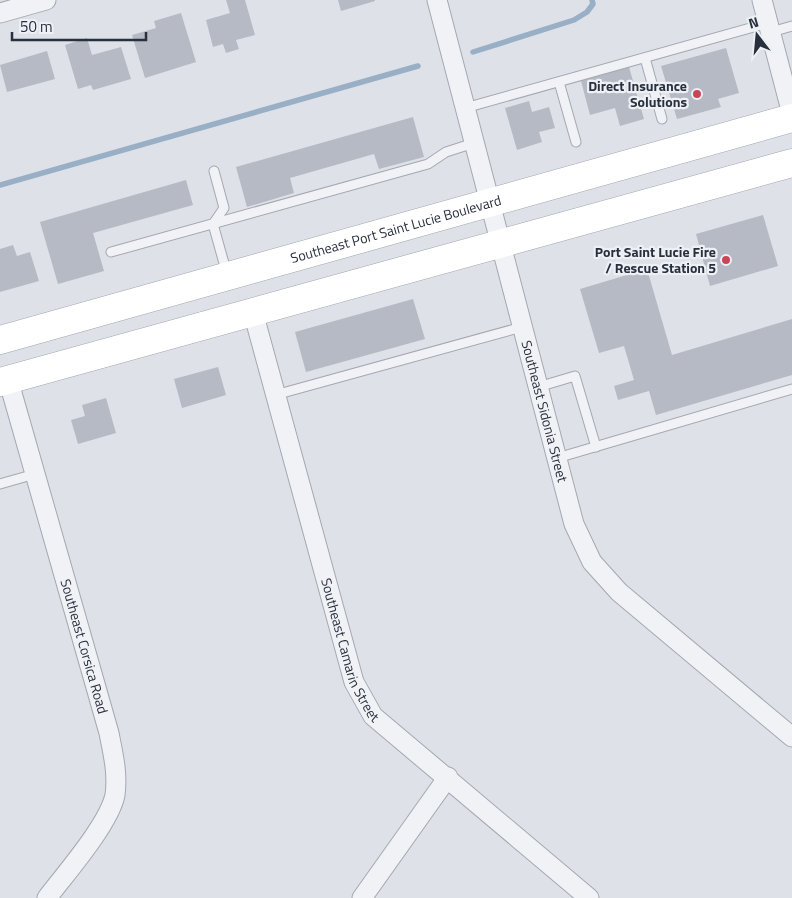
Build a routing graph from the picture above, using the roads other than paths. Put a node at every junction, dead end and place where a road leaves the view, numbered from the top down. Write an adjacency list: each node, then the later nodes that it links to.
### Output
1 (46, 0): 4 (street)
2 (437, 0): 9 (street, Southeast Sidonia Street)
3 (762, 0): 6 (street)
4 (0, 13)
5 (792, 26): 6 (lane)
6 (770, 28): 7 (lane); 10 (street)
7 (645, 58): 8 (lane); 11 (lane)
8 (559, 82): 9 (lane); 12 (lane)
9 (465, 108): 13 (street, Southeast Sidonia Street)
10 (792, 116): 16 (main road, Southeast Port Saint Lucie Boulevard)
11 (662, 119)
12 (576, 142)
13 (474, 143): 16 (street, Southeast Sidonia Street); 17 (lane)
14 (792, 163): 18 (main road)
15 (214, 171): 17 (lane)
16 (490, 204): 18 (street, Southeast Sidonia Street); 20 (main road, Southeast Port Saint Lucie Boulevard)
17 (213, 224): 19 (lane); 20 (lane)
18 (500, 242): 21 (main road); 22 (street, Southeast Sidonia Street)
19 (111, 252)
20 (228, 277): 23 (main road, Southeast Port Saint Lucie Boulevard)
21 (253, 312): 24 (main road); 27 (street, Southeast Camarin Street)
22 (522, 327): 25 (street, Southeast Sidonia Street); 27 (lane)
23 (0, 340)
24 (4, 380): 30 (street, Southeast Corsica Road)
25 (538, 387): 28 (lane); 29 (street, Southeast Sidonia Street)
26 (792, 389): 28 (lane)
27 (275, 394): 33 (street, Southeast Camarin Street)
28 (596, 447): 29 (lane)
29 (557, 458): 32 (street, Southeast Sidonia Street)
30 (35, 474): 31 (lane); 34 (street, Southeast Corsica Road)
31 (0, 484)
32 (792, 737)
33 (448, 777): 35 (street); 36 (street, Southeast Camarin Street)
34 (47, 898)
35 (362, 898)
36 (590, 898)

